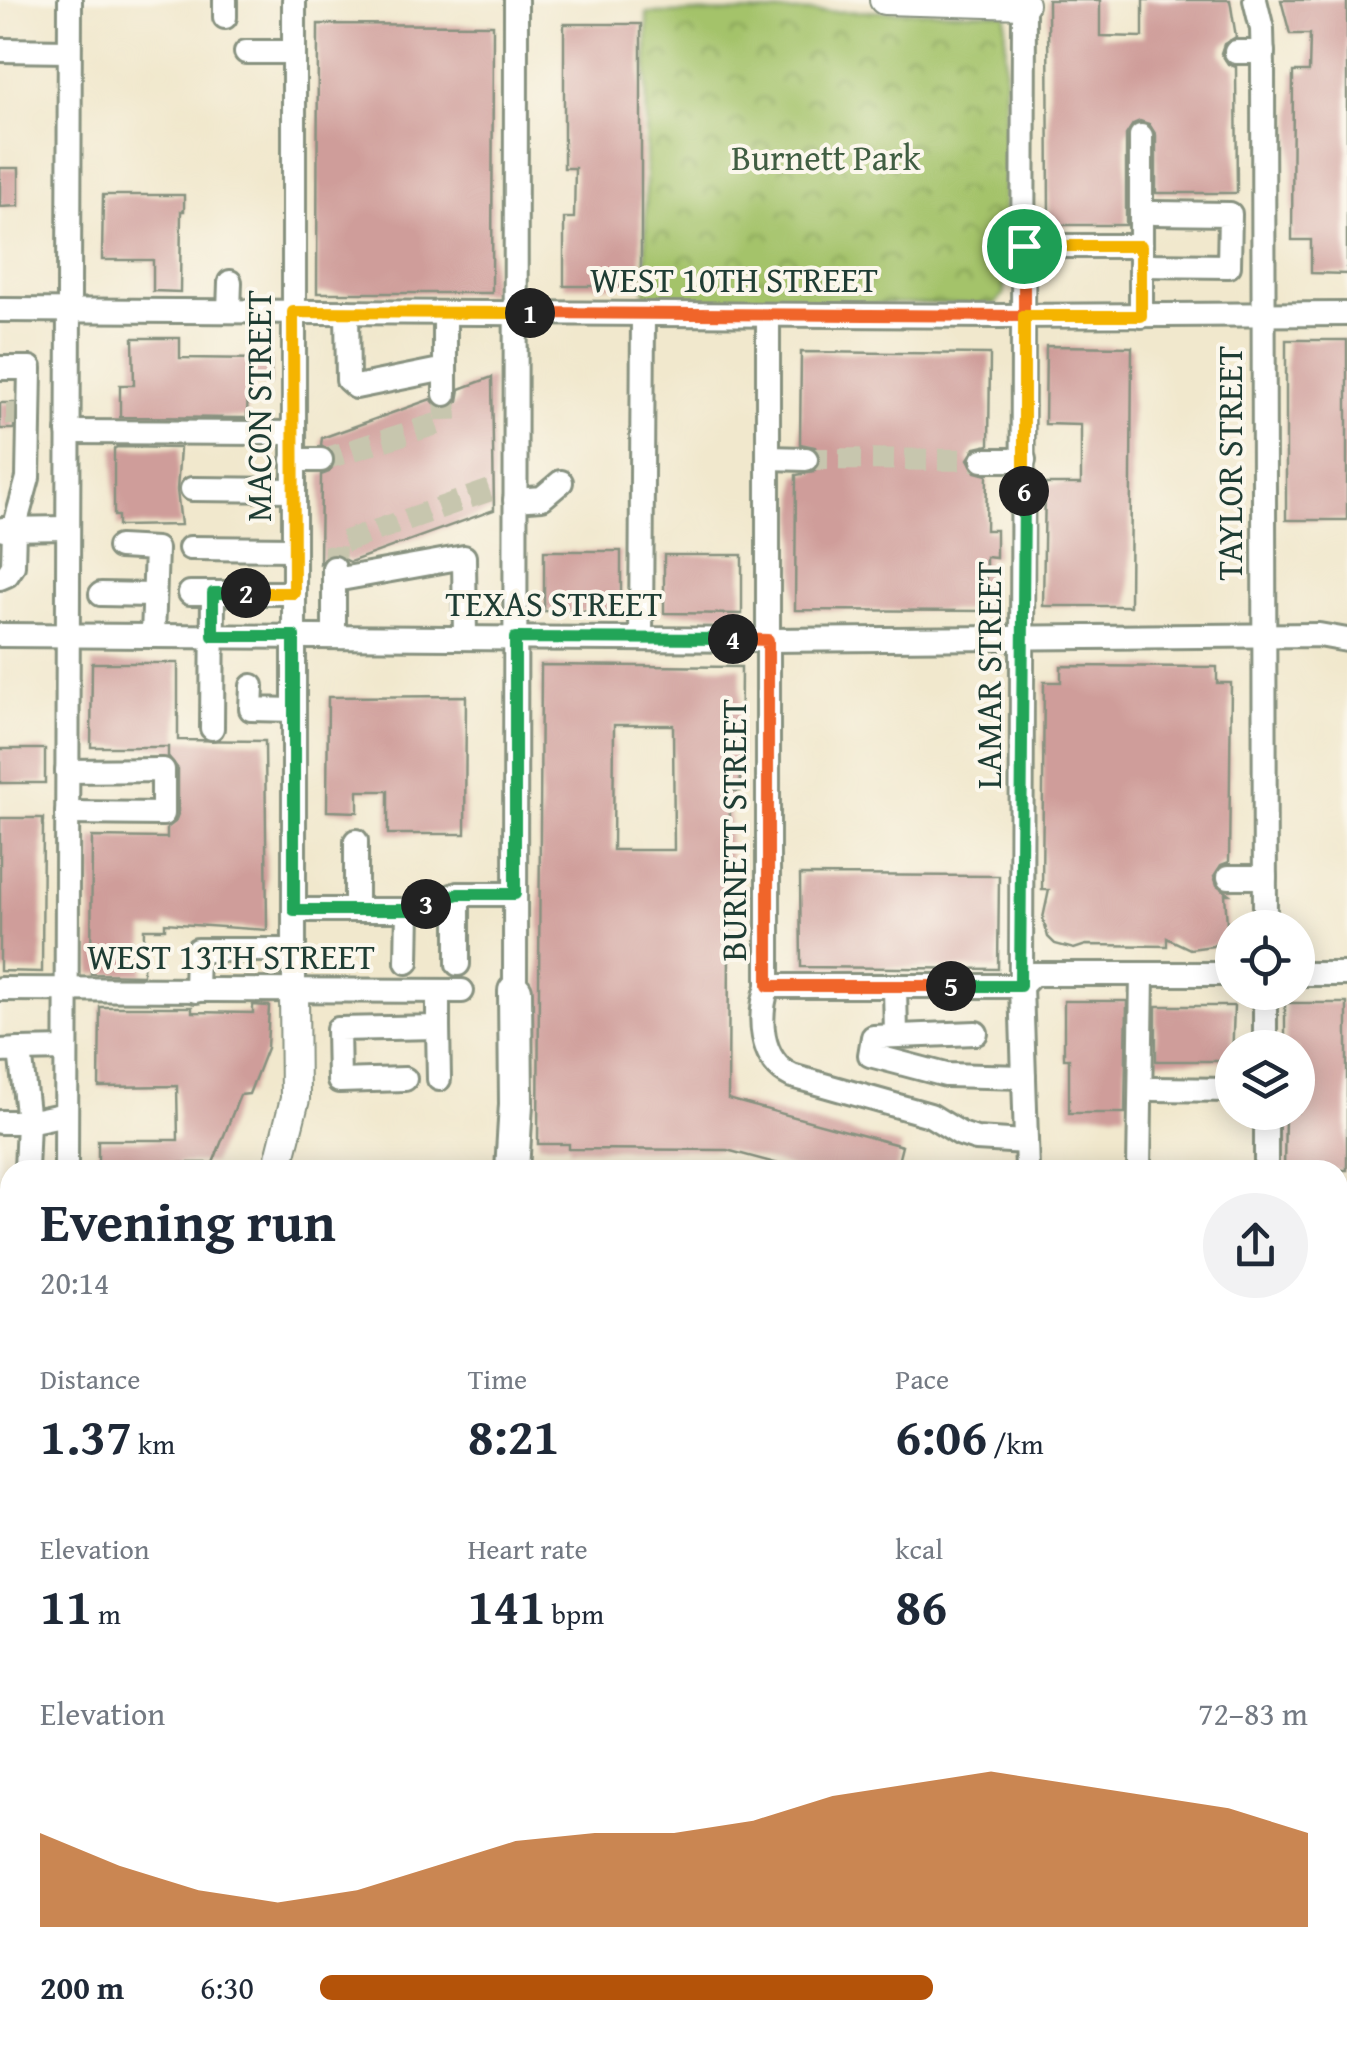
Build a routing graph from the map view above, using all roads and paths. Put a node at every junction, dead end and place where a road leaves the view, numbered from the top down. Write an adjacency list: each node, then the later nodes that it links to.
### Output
1 (70, 0): 8 (street)
2 (294, 0): 10 (street, MACON STREET)
3 (516, 0): 26 (street)
4 (884, 0): 6 (main road)
5 (1255, 0): 12 (street, TAYLOR STREET)
6 (1024, 2): 17 (street, LAMAR STREET)
7 (0, 50): 8 (street)
8 (70, 50): 21 (street)
9 (246, 52): 10 (street)
10 (294, 52): 23 (street, MACON STREET)
11 (1236, 52): 12 (street)
12 (1262, 52): 16 (street, TAYLOR STREET)
13 (1141, 136): 18 (street)
14 (1154, 213): 15 (street)
15 (1229, 238): 16 (street); 18 (street)
16 (1263, 239): 30 (street, TAYLOR STREET)
17 (1024, 246): 18 (street); 31 (street, LAMAR STREET)
18 (1141, 256): 32 (street)
19 (230, 282): 22 (street)
20 (0, 310): 21 (street, WEST 10TH STREET)
21 (69, 310): 22 (street, WEST 10TH STREET); 38 (street)
22 (230, 311): 23 (street, WEST 10TH STREET)
23 (293, 312): 24 (street, WEST 10TH STREET); 39 (street, MACON STREET)
24 (347, 312): 25 (street, WEST 10TH STREET); 34 (street)
25 (444, 312): 26 (street, WEST 10TH STREET); 34 (street)
26 (515, 313): 27 (street, WEST 10TH STREET); 50 (street)
27 (643, 314): 29 (street, WEST 10TH STREET); 70 (street)
28 (1347, 314): 30 (street, WEST 10TH STREET)
29 (768, 315): 31 (street, WEST 10TH STREET); 40 (street, BURNETT STREET)
30 (1263, 315): 32 (street, WEST 10TH STREET); 65 (street, TAYLOR STREET)
31 (1024, 316): 32 (street, WEST 10TH STREET); 45 (street, LAMAR STREET)
32 (1141, 316)
33 (8, 368): 36 (street); 46 (street)
34 (445, 369): 35 (street)
35 (445, 394)
36 (17, 403)
37 (17, 429): 46 (street)
38 (68, 432): 39 (street); 51 (street)
39 (293, 434): 42 (street, MACON STREET)
40 (768, 458): 41 (street); 71 (street, BURNETT STREET)
41 (806, 459)
42 (293, 460): 43 (street); 49 (street, MACON STREET)
43 (321, 460)
44 (983, 460): 45 (street)
45 (1024, 460): 69 (street, LAMAR STREET)
46 (28, 478): 52 (street)
47 (562, 482): 50 (street)
48 (192, 489): 49 (street)
49 (294, 490): 55 (street, MACON STREET)
50 (509, 491): 68 (street)
51 (68, 528): 52 (street); 61 (street)
52 (7, 529): 56 (street)
53 (119, 547): 59 (street)
54 (190, 548): 55 (street)
55 (294, 549): 57 (street, MACON STREET)
56 (0, 578)
57 (294, 593): 63 (street); 64 (street, MACON STREET)
58 (101, 594): 59 (street)
59 (152, 594): 62 (street)
60 (0, 635): 61 (street, TEXAS STREET)
61 (68, 635): 62 (street, TEXAS STREET); 76 (street)
62 (152, 636): 63 (street, TEXAS STREET)
63 (213, 636): 64 (street, TEXAS STREET); 75 (street)
64 (294, 636): 66 (street, TEXAS STREET); 74 (street, MACON STREET)
65 (1264, 636): 69 (street, TEXAS STREET); 72 (street, TEXAS STREET); 80 (street, TAYLOR STREET)
66 (334, 637): 67 (street, TEXAS STREET); 67 (street)
67 (466, 638): 68 (street, TEXAS STREET)
68 (515, 638): 70 (street, TEXAS STREET); 82 (street)
69 (1024, 638): 71 (street, TEXAS STREET); 96 (street, LAMAR STREET)
70 (641, 639): 71 (street, TEXAS STREET)
71 (768, 640): 94 (street, BURNETT STREET)
72 (1347, 640)
73 (252, 686): 74 (street)
74 (294, 710): 83 (street, MACON STREET)
75 (212, 728)
76 (67, 771): 77 (street); 77 (street)
77 (67, 813): 98 (street)
78 (356, 841): 84 (street)
79 (1229, 876): 80 (street)
80 (1265, 877): 86 (street, TAYLOR STREET)
81 (458, 894): 82 (street); 85 (street); 89 (street)
82 (515, 894): 100 (street)
83 (294, 910): 84 (street); 87 (street, MACON STREET)
84 (356, 910): 85 (street)
85 (408, 910): 88 (street)
86 (1265, 910)
87 (294, 950): 99 (street); 101 (street, MACON STREET)
88 (408, 962)
89 (458, 964)
90 (1142, 974): 91 (street); 96 (street); 124 (street)
91 (1215, 974)
92 (1315, 974): 93 (street)
93 (1347, 974)
94 (768, 986): 95 (street); 118 (street, BURNETT STREET)
95 (895, 986): 96 (street); 106 (street)
96 (1020, 986): 109 (street, LAMAR STREET)
97 (0, 989): 98 (street, WEST 13TH STREET)
98 (66, 990): 99 (street, WEST 13TH STREET); 107 (street)
99 (196, 990): 101 (street, WEST 13TH STREET)
100 (515, 990): 122 (highway)
101 (294, 991): 102 (street, WEST 13TH STREET); 121 (main road)
102 (438, 991): 103 (street, WEST 13TH STREET); 104 (street)
103 (462, 991)
104 (438, 1027): 110 (street); 111 (street)
105 (976, 1033): 106 (street)
106 (896, 1036): 109 (street)
107 (66, 1049): 108 (street); 114 (street)
108 (10, 1050): 116 (street)
109 (1024, 1077): 118 (street, LAMAR STREET)
110 (439, 1079)
111 (405, 1080)
112 (1152, 1089): 113 (street)
113 (1215, 1090)
114 (66, 1114): 116 (street); 120 (street)
115 (0, 1122): 116 (street)
116 (28, 1122): 119 (street)
117 (1268, 1130): 125 (street)
118 (1026, 1142): 123 (street, LAMAR STREET)
119 (26, 1160)
120 (66, 1160)
121 (280, 1160)
122 (513, 1160)
123 (1027, 1160)
124 (1138, 1160)
125 (1272, 1160)

